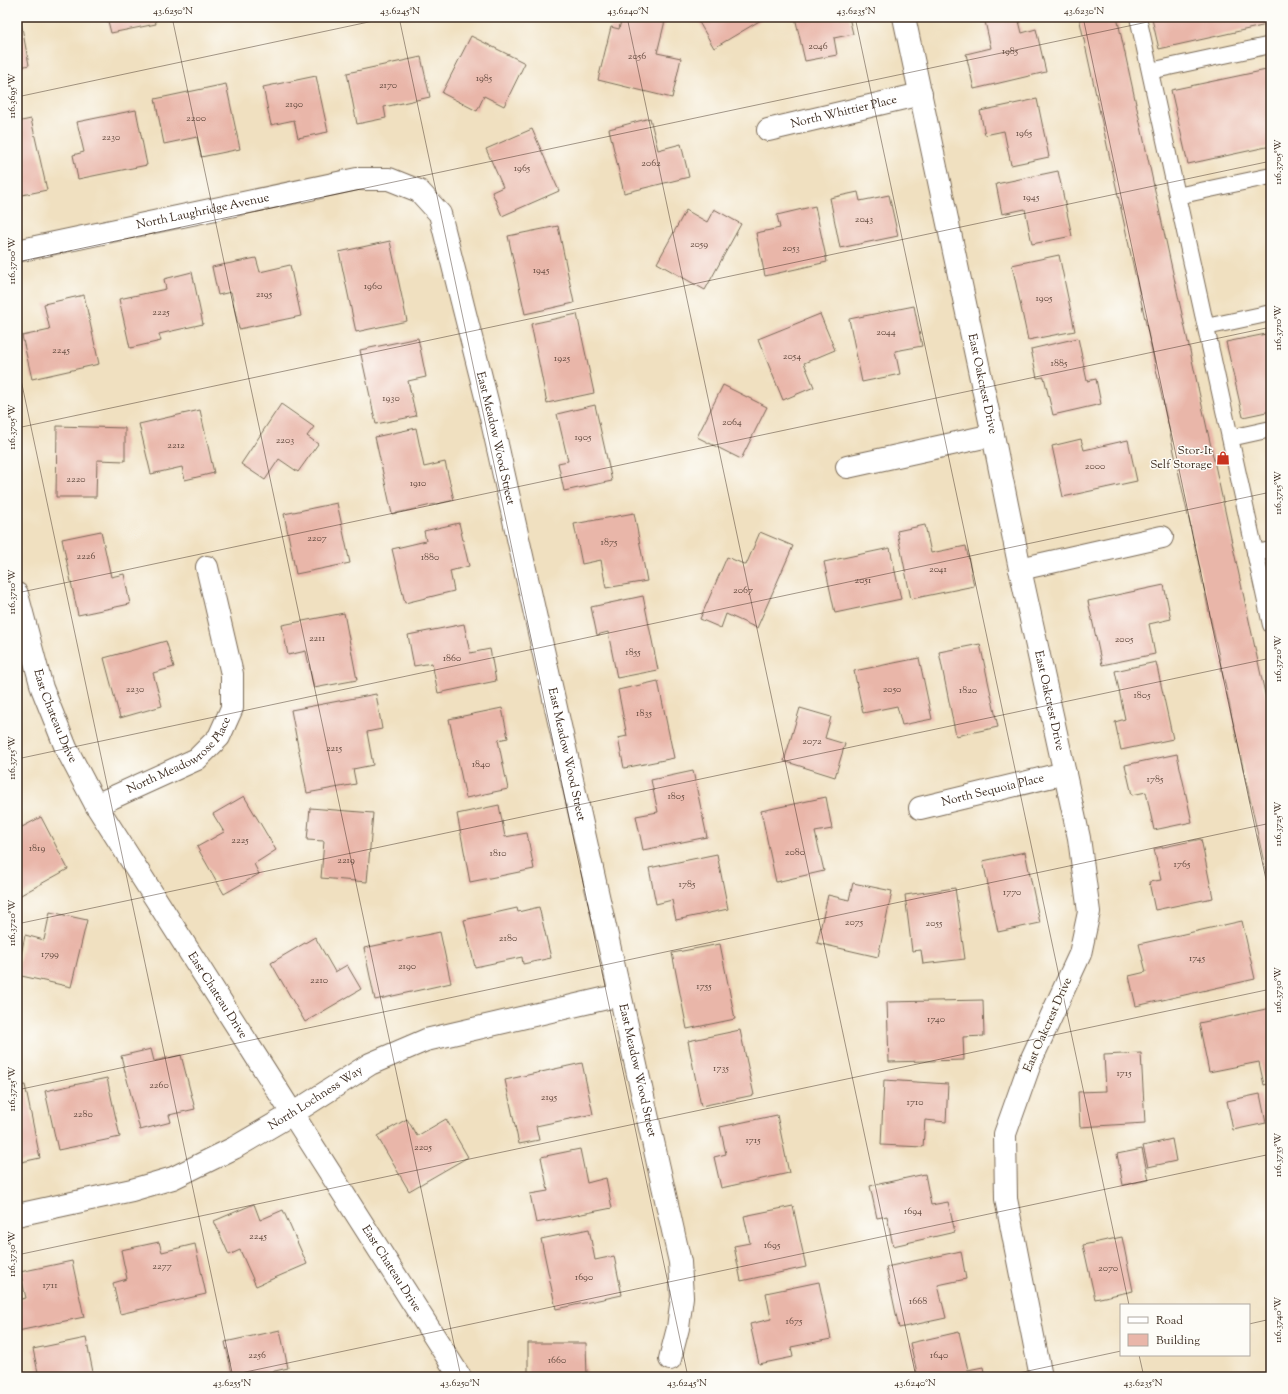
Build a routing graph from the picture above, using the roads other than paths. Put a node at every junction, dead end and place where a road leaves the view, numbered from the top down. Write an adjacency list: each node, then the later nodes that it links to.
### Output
1 (904, 17): 5 (street, East Oakcrest Drive)
2 (1138, 17): 4 (lane)
3 (1271, 45): 4 (lane)
4 (1150, 71): 9 (lane)
5 (920, 94): 6 (street, North Whittier Place); 14 (street, East Oakcrest Drive)
6 (768, 130)
7 (1271, 176): 9 (lane)
8 (389, 179): 10 (street, North Laughridge Avenue); 27 (street, East Meadow Wood Street)
9 (1177, 196): 12 (lane)
10 (17, 251)
11 (1271, 313): 12 (lane)
12 (1206, 327): 15 (lane)
13 (1271, 429): 15 (lane)
14 (993, 435): 16 (street); 21 (street, East Oakcrest Drive)
15 (1230, 438): 19 (lane)
16 (847, 467)
17 (1162, 537): 21 (street)
18 (1271, 550): 19 (lane)
19 (1255, 553): 23 (lane)
20 (207, 567): 25 (street, North Meadowrose Place)
21 (1020, 569): 24 (street, East Oakcrest Drive)
22 (17, 594): 25 (street, East Chateau Drive)
23 (1271, 625)
24 (1065, 773): 26 (street, North Sequoia Place); 32 (street, East Oakcrest Drive)
25 (96, 805): 28 (street, East Chateau Drive)
26 (920, 808)
27 (620, 995): 28 (street, North Lochness Way); 30 (street, East Meadow Wood Street)
28 (292, 1114): 29 (street, North Lochness Way); 31 (street, East Chateau Drive)
29 (17, 1215)
30 (670, 1359)
31 (460, 1377)
32 (1041, 1377)

